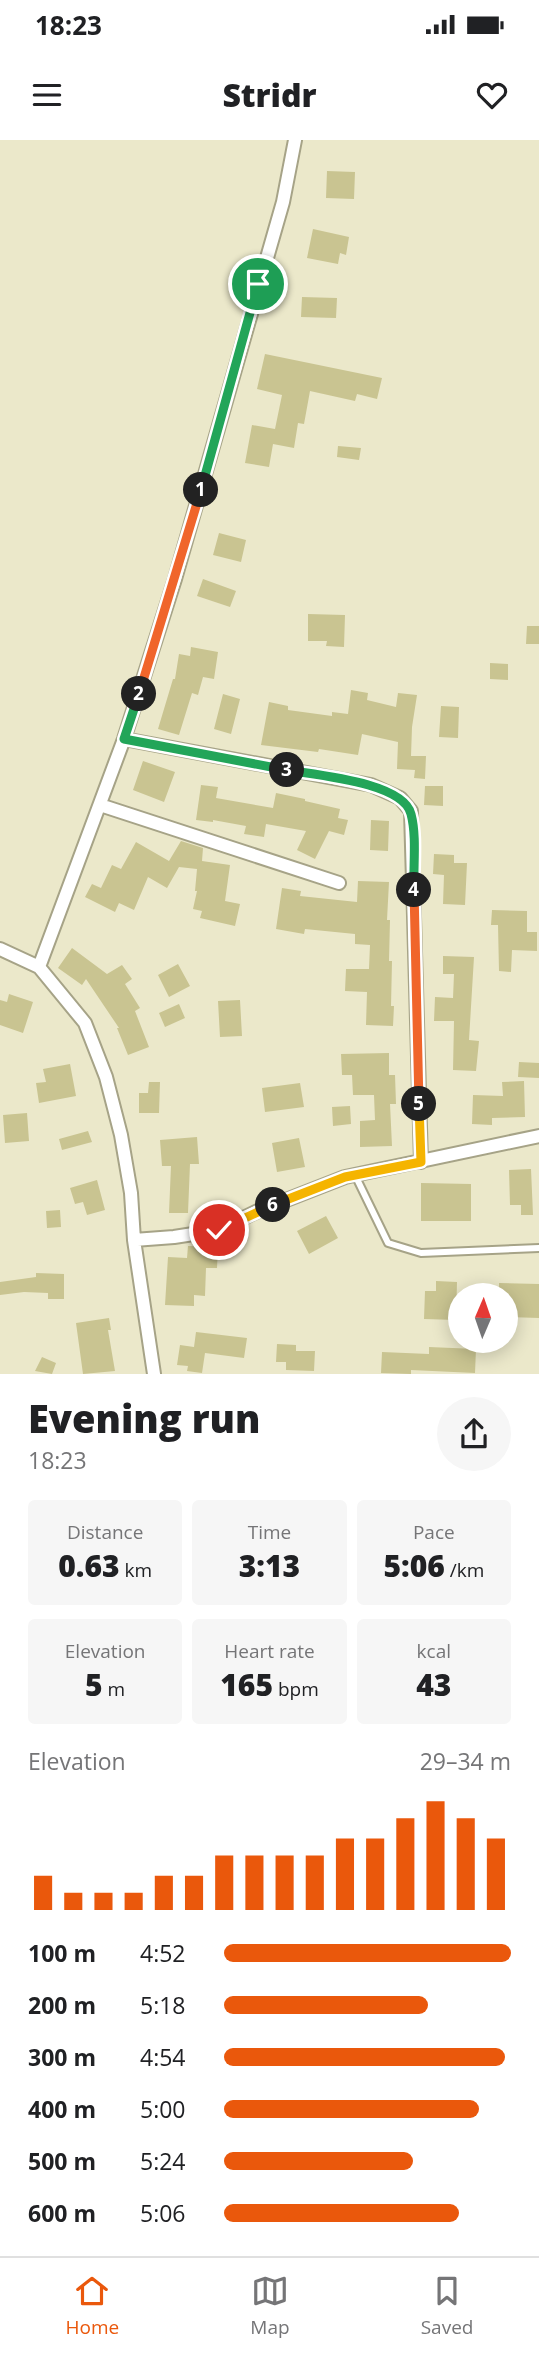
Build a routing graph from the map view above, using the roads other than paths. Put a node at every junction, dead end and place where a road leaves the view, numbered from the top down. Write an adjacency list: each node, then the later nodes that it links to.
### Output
1 (295, 140): 2 (street)
2 (124, 739): 3 (street); 8 (street)
3 (100, 805): 4 (street); 6 (street)
4 (339, 883)
5 (0, 949): 6 (street)
6 (39, 967): 10 (street)
7 (539, 1136): 8 (street)
8 (421, 1162): 9 (street)
9 (355, 1175): 10 (street); 11 (lane)
10 (134, 1240): 12 (street)
11 (539, 1248)
12 (154, 1374)

